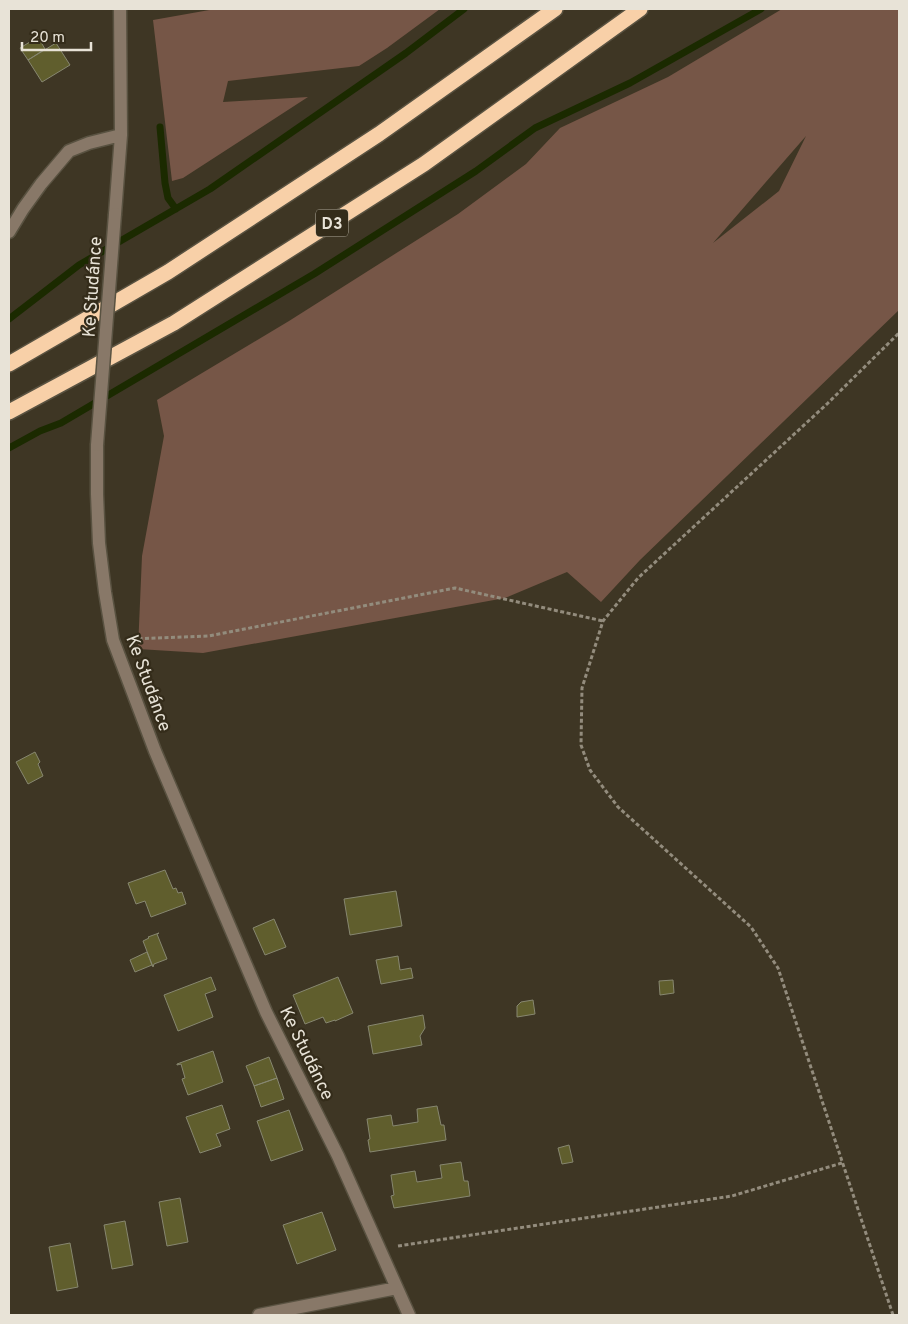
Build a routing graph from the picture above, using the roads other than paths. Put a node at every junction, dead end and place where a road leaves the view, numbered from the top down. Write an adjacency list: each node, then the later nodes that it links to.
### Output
1 (120, 9): 4 (street, Ke Studánce)
2 (555, 9): 6 (highway)
3 (640, 9): 7 (highway, D3)
4 (121, 135): 5 (street); 8 (street, Ke Studánce, bridge)
5 (9, 232)
6 (9, 364)
7 (9, 412)
8 (397, 1288): 9 (street); 10 (street, Ke Studánce)
9 (260, 1315)
10 (409, 1315)

